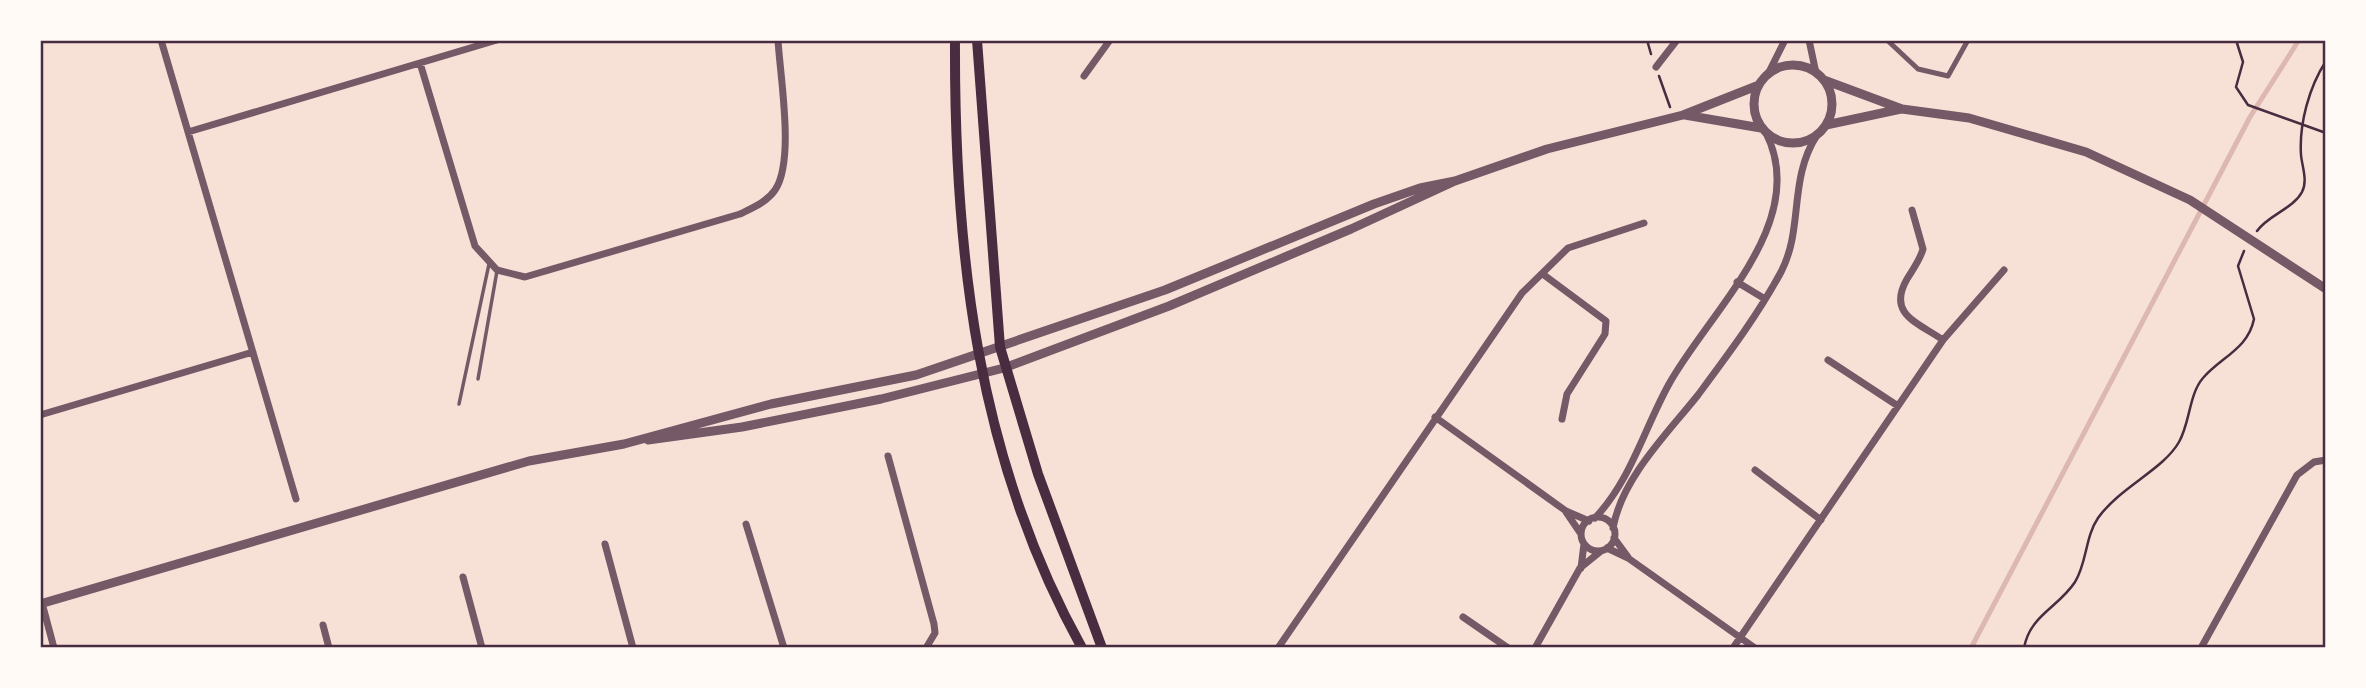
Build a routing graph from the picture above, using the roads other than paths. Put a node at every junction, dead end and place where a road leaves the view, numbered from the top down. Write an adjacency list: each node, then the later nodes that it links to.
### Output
1 (161, 40): 22 (street)
2 (497, 40): 12 (street)
3 (778, 40): 28 (street)
4 (955, 40): 37 (main road)
5 (977, 40): 35 (main road)
6 (1110, 40): 15 (street)
7 (1677, 40): 13 (street)
8 (1785, 40): 14 (street)
9 (1809, 40): 16 (street)
10 (1887, 40): 11 (street)
11 (1968, 40)
12 (420, 63): 22 (street); 27 (street)
13 (1656, 67)
14 (1768, 74): 16 (street); 17 (street)
15 (1084, 76)
16 (1820, 77): 18 (street); 20 (street)
17 (1759, 85): 19 (street); 21 (street)
18 (1902, 109): 20 (street); 32 (street)
19 (1683, 115): 21 (street); 24 (street)
20 (1826, 125): 23 (street)
21 (1763, 130): 23 (street); 31 (street)
22 (188, 132): 36 (street)
23 (1817, 135): 33 (street)
24 (1455, 181): 35 (street); 39 (street)
25 (1912, 210): 34 (street)
26 (1644, 223): 30 (street)
27 (489, 264): 28 (street); 42 (lane)
28 (497, 270): 41 (lane)
29 (2004, 270): 34 (street)
30 (1544, 275): 45 (street); 46 (street)
31 (1737, 282): 33 (street); 53 (street)
32 (2326, 289)
33 (1765, 299): 56 (street)
34 (1943, 340): 43 (street)
35 (1000, 346): 37 (street); 39 (main road)
36 (253, 352): 44 (street); 51 (street)
37 (979, 354): 40 (main road); 47 (street)
38 (1828, 359): 43 (street)
39 (1004, 368): 40 (street); 76 (main road)
40 (981, 374): 47 (street); 75 (main road)
41 (478, 379)
42 (459, 404)
43 (1898, 406): 54 (street)
44 (40, 415)
45 (1436, 417): 52 (street); 77 (street)
46 (1562, 419)
47 (641, 440): 65 (street)
48 (888, 456): 74 (street)
49 (2326, 460): 82 (street)
50 (1755, 470): 54 (street)
51 (296, 499)
52 (1566, 511): 53 (street); 57 (street)
53 (1592, 519): 56 (street); 57 (street)
54 (1821, 520): 68 (street)
55 (746, 524): 73 (street)
56 (1613, 528): 58 (street)
57 (1581, 534): 60 (street)
58 (1614, 538): 61 (street); 62 (street)
59 (605, 544): 72 (street)
60 (1584, 544): 61 (street); 63 (street)
61 (1604, 549): 62 (street); 63 (street)
62 (1628, 558): 68 (street)
63 (1580, 568): 79 (street)
64 (463, 577): 71 (street)
65 (41, 603): 69 (street)
66 (1463, 617): 78 (street)
67 (323, 625): 70 (street)
68 (1740, 637): 80 (street); 81 (street)
69 (54, 648)
70 (329, 648)
71 (482, 648)
72 (633, 648)
73 (784, 648)
74 (926, 648)
75 (1082, 648)
76 (1102, 648)
77 (1278, 648)
78 (1508, 648)
79 (1535, 648)
80 (1733, 648)
81 (1755, 648)
82 (2201, 648)

